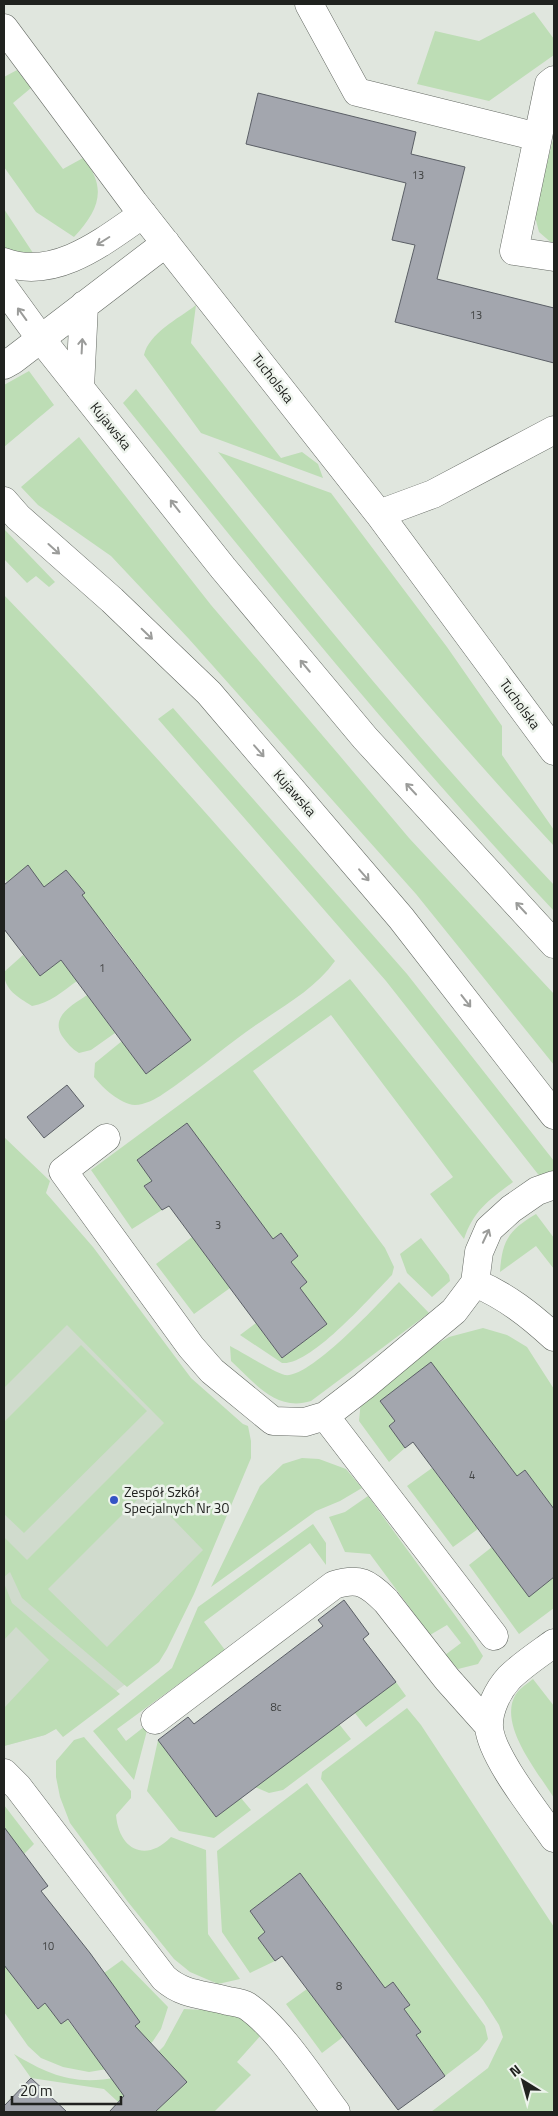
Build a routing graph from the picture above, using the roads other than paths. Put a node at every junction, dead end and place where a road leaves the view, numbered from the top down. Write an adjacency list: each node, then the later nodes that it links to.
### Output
1 (309, 4): 4 (street)
2 (4, 28): 5 (street, Tucholska)
3 (554, 80): 4 (street)
4 (538, 138): 7 (street)
5 (144, 214): 6 (street, Tucholska); 8 (street, one-way to 8)
6 (166, 243): 10 (street); 16 (street, Tucholska)
7 (554, 257)
8 (4, 262)
9 (4, 288): 11 (street, Kujawska, one-way to 9)
10 (84, 305): 11 (street); 13 (street, one-way to 10)
11 (41, 339): 12 (street); 13 (street, Kujawska)
12 (4, 365)
13 (80, 388): 18 (street, Kujawska, one-way to 13)
14 (554, 430): 16 (street)
15 (4, 501): 19 (street, Kujawska, one-way to 19)
16 (379, 514): 17 (street, Tucholska)
17 (554, 750)
18 (554, 944)
19 (554, 1115)
20 (106, 1138): 24 (street)
21 (554, 1185): 22 (street, one-way to 21)
22 (475, 1283): 23 (street); 24 (street)
23 (554, 1337)
24 (325, 1416): 25 (street)
25 (494, 1636)
26 (554, 1643): 28 (street)
27 (155, 1720): 28 (street)
28 (489, 1726): 30 (street)
29 (4, 1773): 31 (street)
30 (554, 1838)
31 (336, 2112)

